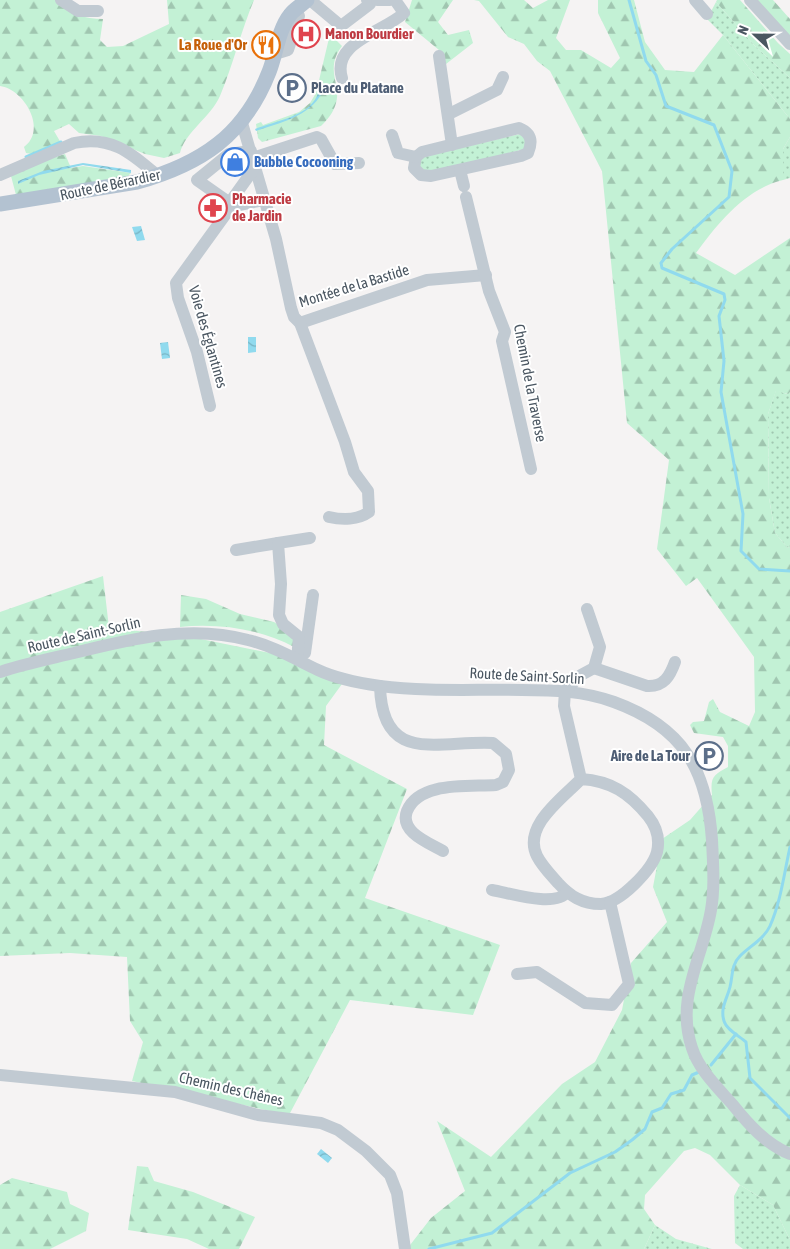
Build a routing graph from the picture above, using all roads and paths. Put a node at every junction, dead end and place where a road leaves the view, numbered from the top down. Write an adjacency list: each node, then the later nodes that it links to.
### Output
1 (61, 0): 9 (street)
2 (367, 0): 8 (street)
3 (377, 0): 4 (street)
4 (390, 0)
5 (395, 0): 14 (street)
6 (695, 0): 10 (street)
7 (750, 0): 11 (street)
8 (305, 3): 16 (main road, Route de Bérardier)
9 (98, 11)
10 (707, 14)
11 (790, 44)
12 (439, 56): 15 (street)
13 (503, 77): 15 (street)
14 (342, 78)
15 (449, 114): 18 (street)
16 (242, 122): 20 (street, Montée de la Bastide); 24 (main road, Route de Bérardier)
17 (392, 135): 19 (street)
18 (452, 144): 19 (street); 22 (street)
19 (416, 157): 22 (street)
20 (253, 158): 21 (street); 25 (street, Montée de la Bastide); 27 (street); 27 (street)
21 (359, 162)
22 (460, 170): 28 (street)
23 (0, 175): 24 (street)
24 (158, 176): 26 (main road, Route de Bérardier)
25 (264, 200): 27 (street); 29 (street, Montée de la Bastide)
26 (0, 204)
27 (234, 206): 30 (street, Voie des Églantines)
28 (486, 276): 29 (street, Montée de la Bastide); 31 (street, Chemin de la Traverse)
29 (300, 323): 32 (street)
30 (210, 406)
31 (531, 469)
32 (329, 517)
33 (310, 538): 34 (street)
34 (278, 543): 35 (street); 38 (street)
35 (236, 550)
36 (313, 595): 38 (street)
37 (587, 609): 40 (street)
38 (300, 661): 41 (street, Route de Saint-Sorlin); 42 (street, Route de Saint-Sorlin)
39 (675, 662): 40 (street)
40 (594, 668): 43 (street)
41 (0, 672)
42 (380, 686): 43 (street, Route de Saint-Sorlin); 45 (street)
43 (565, 691): 44 (street); 51 (street, Route de Saint-Sorlin)
44 (581, 780): 47 (street); 48 (street)
45 (443, 851)
46 (492, 890): 47 (street)
47 (567, 892): 48 (street)
48 (610, 902): 49 (street)
49 (517, 974)
50 (0, 1075): 52 (street, Chemin des Chênes)
51 (790, 1154)
52 (405, 1249)

